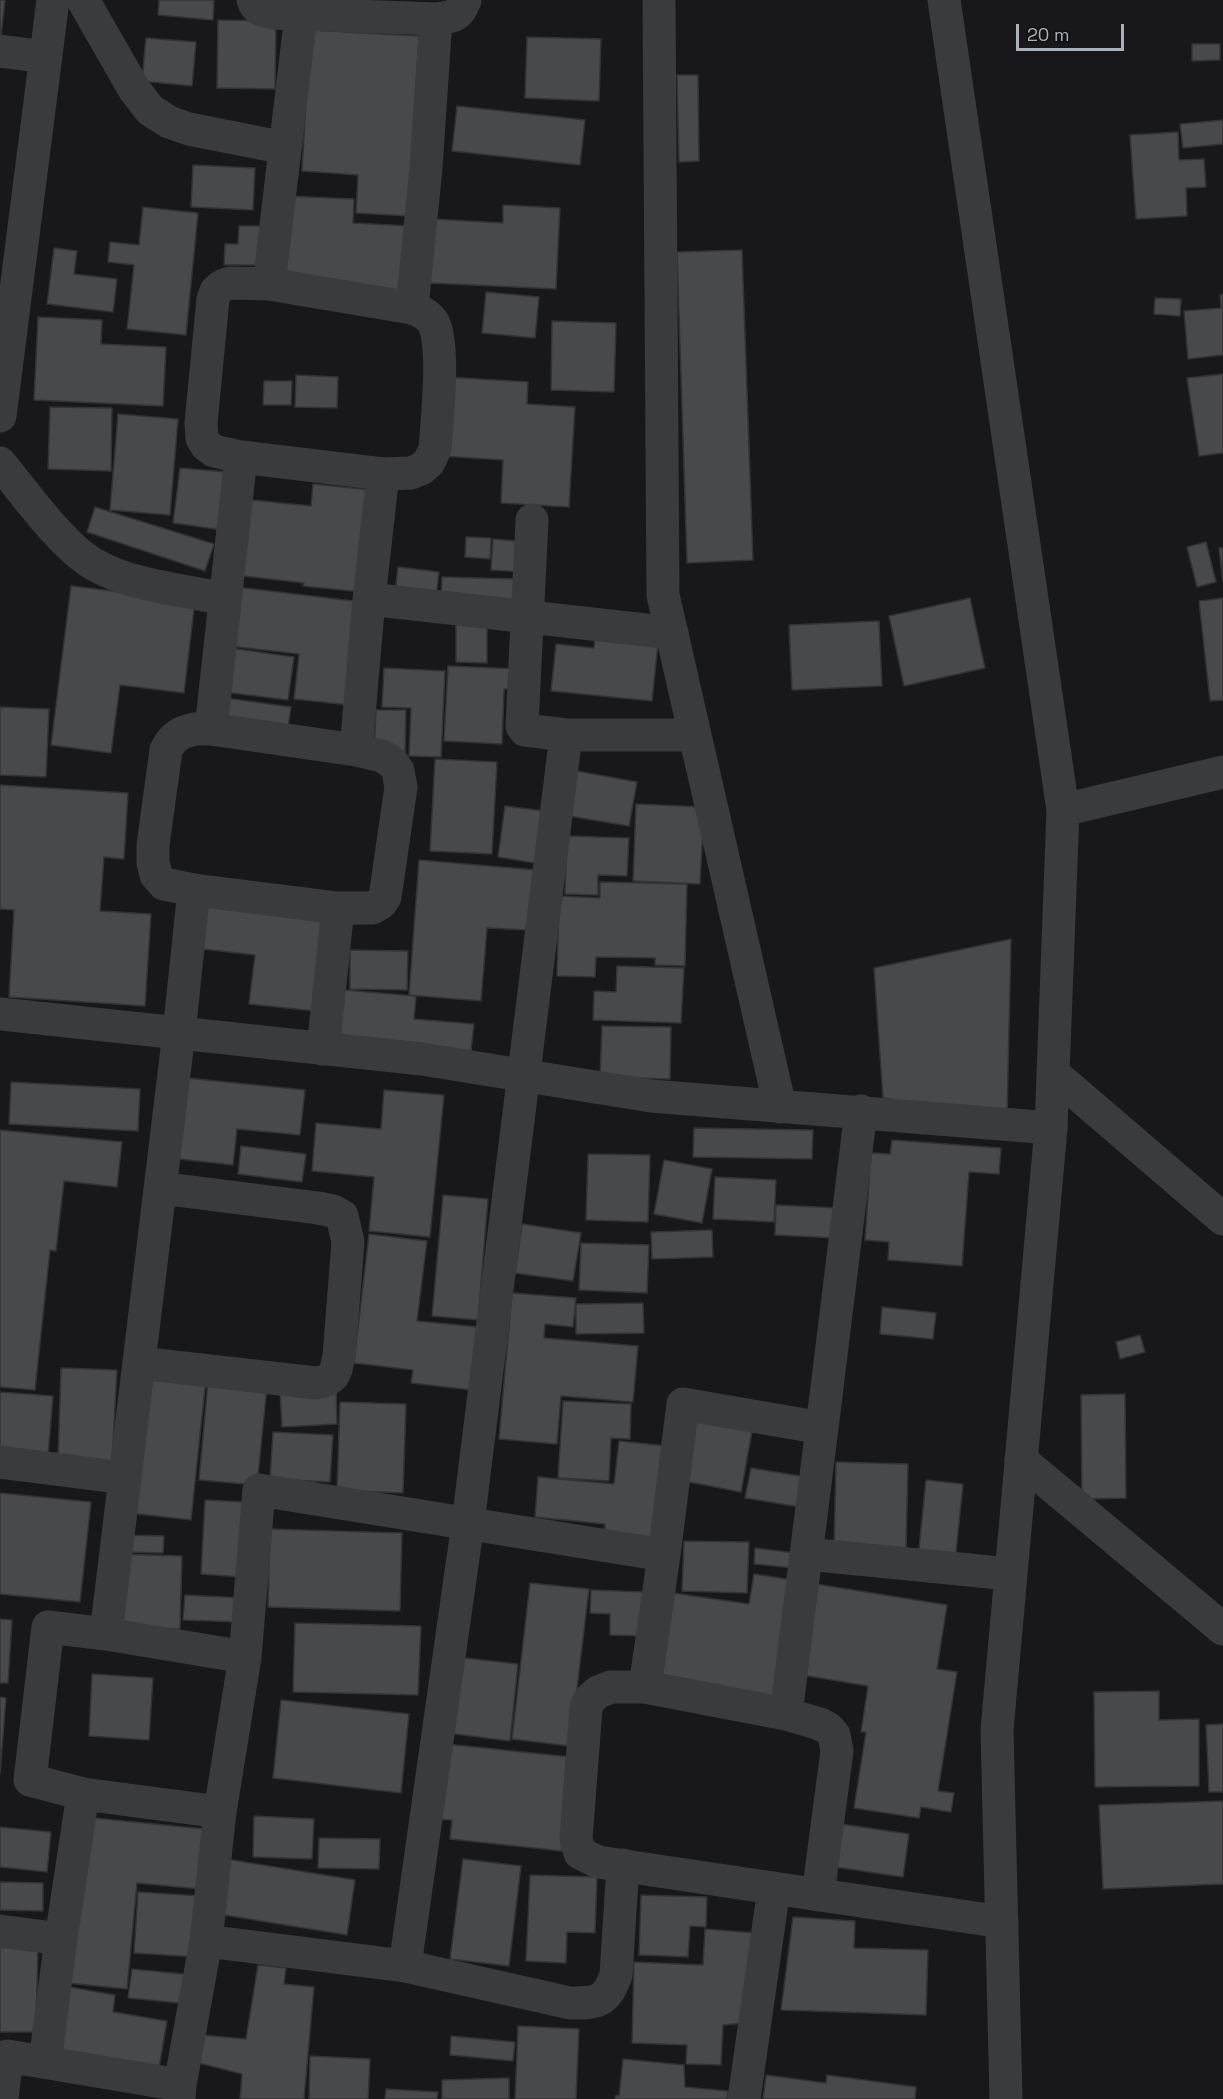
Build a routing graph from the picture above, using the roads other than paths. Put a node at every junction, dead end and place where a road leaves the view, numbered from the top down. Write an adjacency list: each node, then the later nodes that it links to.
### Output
1 (53, 0): 10 (street)
2 (83, 0): 11 (street)
3 (254, 0): 7 (street)
4 (465, 0): 8 (street)
5 (659, 0): 23 (street)
6 (944, 0): 29 (street)
7 (301, 15): 8 (street); 11 (street)
8 (436, 19): 14 (street)
9 (0, 51): 10 (street)
10 (46, 57): 12 (street)
11 (285, 148): 13 (street)
12 (12, 224): 15 (street)
13 (269, 284): 14 (street); 16 (street)
14 (412, 308): 18 (street)
15 (0, 411)
16 (241, 457): 18 (street); 20 (street)
17 (0, 463): 20 (street)
18 (383, 474): 21 (street)
19 (532, 520): 22 (street)
20 (225, 599): 24 (street)
21 (369, 599): 22 (street); 27 (street)
22 (528, 616): 23 (street); 25 (street)
23 (672, 633): 26 (street)
24 (211, 729): 27 (street); 30 (street)
25 (566, 735): 26 (street); 35 (street)
26 (695, 735): 37 (street)
27 (356, 750): 31 (street)
28 (1223, 772): 29 (street)
29 (1063, 810): 36 (street)
30 (194, 890): 31 (street); 33 (street)
31 (339, 908): 34 (street)
32 (0, 1014): 33 (street)
33 (179, 1034): 34 (street); 40 (street)
34 (323, 1049): 35 (street)
35 (523, 1074): 37 (street); 47 (street)
36 (1054, 1074): 39 (street); 41 (street)
37 (780, 1107): 38 (street)
38 (861, 1111): 39 (street); 43 (street)
39 (1051, 1128): 44 (street)
40 (160, 1188): 42 (street); 42 (street)
41 (1223, 1219)
42 (139, 1363): 46 (street)
43 (822, 1428): 48 (street); 49 (street)
44 (1021, 1460): 50 (street); 51 (street)
45 (0, 1462): 46 (street)
46 (125, 1478): 52 (street)
47 (468, 1523): 49 (street); 53 (street); 65 (street)
48 (807, 1554): 50 (street); 55 (street)
49 (664, 1555): 54 (street)
50 (1010, 1574): 61 (street)
51 (1223, 1629)
52 (106, 1634): 53 (street); 56 (street)
53 (244, 1658): 57 (street)
54 (645, 1687): 55 (street); 58 (street)
55 (786, 1714): 60 (street)
56 (82, 1794): 57 (street); 63 (street)
57 (220, 1812): 64 (street)
58 (623, 1865): 59 (street); 65 (street)
59 (774, 1888): 60 (street); 69 (street)
60 (818, 1894): 61 (street)
61 (1002, 1922): 70 (street)
62 (0, 1931): 63 (street)
63 (62, 1940): 66 (street)
64 (206, 1941): 65 (street); 67 (street)
65 (405, 1966)
66 (45, 2062): 67 (street); 68 (street)
67 (179, 2092)
68 (2, 2099)
69 (744, 2099)
70 (1006, 2099)

